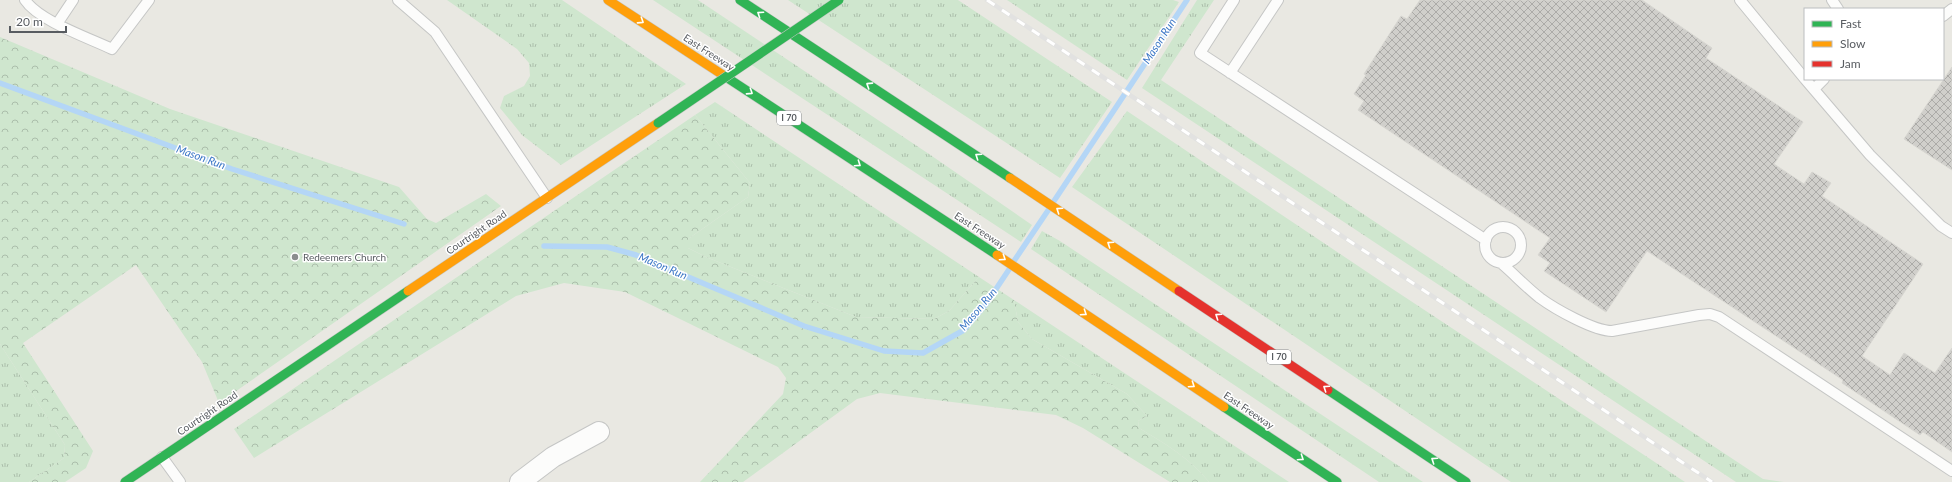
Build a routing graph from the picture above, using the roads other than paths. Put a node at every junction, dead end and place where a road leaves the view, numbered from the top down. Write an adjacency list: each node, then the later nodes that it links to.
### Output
1 (25, 0): 13 (lane)
2 (73, 0): 13 (lane)
3 (149, 0): 13 (lane)
4 (398, 0): 19 (lane)
5 (608, 0): 29 (main road, East Freeway / I 70, one-way to 29)
6 (740, 0): 30 (main road, I 70, one-way to 6)
7 (839, 0): 19 (main road, Courtright Road, bridge)
8 (1234, 0): 14 (lane)
9 (1278, 0): 14 (lane)
10 (1740, 0): 15 (lane)
11 (1952, 9): 12 (lane)
12 (1944, 15)
13 (57, 24)
14 (1230, 73): 21 (lane)
15 (1804, 78)
16 (1806, 80): 18 (lane)
17 (1823, 80): 18 (lane)
18 (1814, 89): 20 (lane)
19 (547, 198): 24 (main road, Courtright Road)
20 (1952, 233)
21 (1486, 240): 22 (lane); 22 (lane)
22 (1501, 263): 25 (lane)
23 (599, 432): 28 (street)
24 (162, 457): 26 (main road, Courtright Road); 27 (lane)
25 (1952, 471)
26 (125, 482)
27 (180, 482)
28 (520, 482)
29 (1337, 482)
30 (1466, 482)

